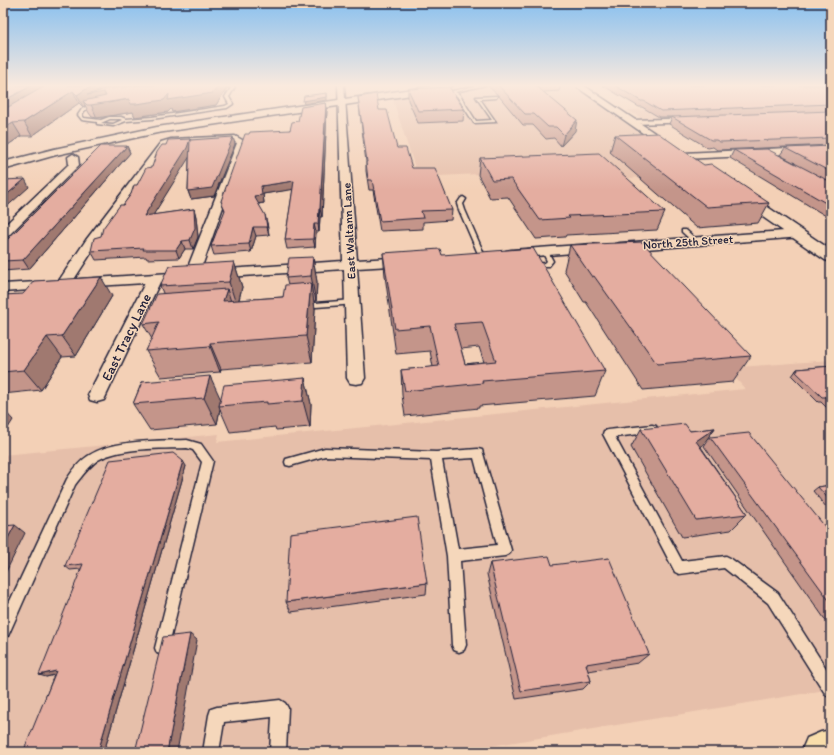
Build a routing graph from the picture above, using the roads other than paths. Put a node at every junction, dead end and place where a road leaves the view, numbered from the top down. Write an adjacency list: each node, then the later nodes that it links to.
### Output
1 (93, 120): 11 (lane)
2 (104, 120): 11 (lane)
3 (125, 120): 13 (lane)
4 (176, 120): 13 (main road)
5 (207, 120): 20 (main road)
6 (343, 120): 34 (street, East Waltann Lane)
7 (474, 120): 8 (lane)
8 (494, 120)
9 (631, 120): 12 (main road)
10 (693, 120): 12 (street)
11 (100, 121): 13 (lane)
12 (634, 122): 17 (main road)
13 (114, 128): 18 (main road)
14 (831, 149): 15 (street)
15 (764, 152): 17 (street); 19 (street)
16 (73, 156): 25 (street)
17 (683, 156): 21 (main road)
18 (3, 158)
19 (780, 161)
20 (3, 166)
21 (701, 168)
22 (732, 189): 26 (main road)
23 (463, 199): 30 (lane)
24 (684, 231): 27 (lane)
25 (3, 234)
26 (798, 234): 27 (street, North 25th Street); 32 (main road)
27 (695, 241): 28 (street, North 25th Street)
28 (545, 251): 29 (street, North 25th Street); 29 (lane)
29 (519, 253): 30 (street, North 25th Street)
30 (482, 256): 31 (street, North 25th Street)
31 (466, 257)
32 (831, 257)
33 (420, 260): 34 (street)
34 (351, 264): 35 (street); 39 (street, East Waltann Lane)
35 (192, 275): 36 (street); 37 (street)
36 (155, 278): 37 (street); 42 (street, East Tracy Lane)
37 (64, 284): 38 (street)
38 (3, 288)
39 (353, 302): 40 (lane); 41 (street, East Waltann Lane)
40 (293, 307)
41 (356, 378)
42 (97, 395)
43 (654, 429): 50 (lane)
44 (436, 456): 45 (lane); 46 (lane); 46 (lane)
45 (290, 462)
46 (453, 556): 48 (lane)
47 (3, 631): 49 (lane)
48 (458, 645)
49 (159, 661)
50 (831, 690)
51 (831, 750): 54 (main road)
52 (211, 752): 53 (lane)
53 (278, 752)
54 (821, 752)

